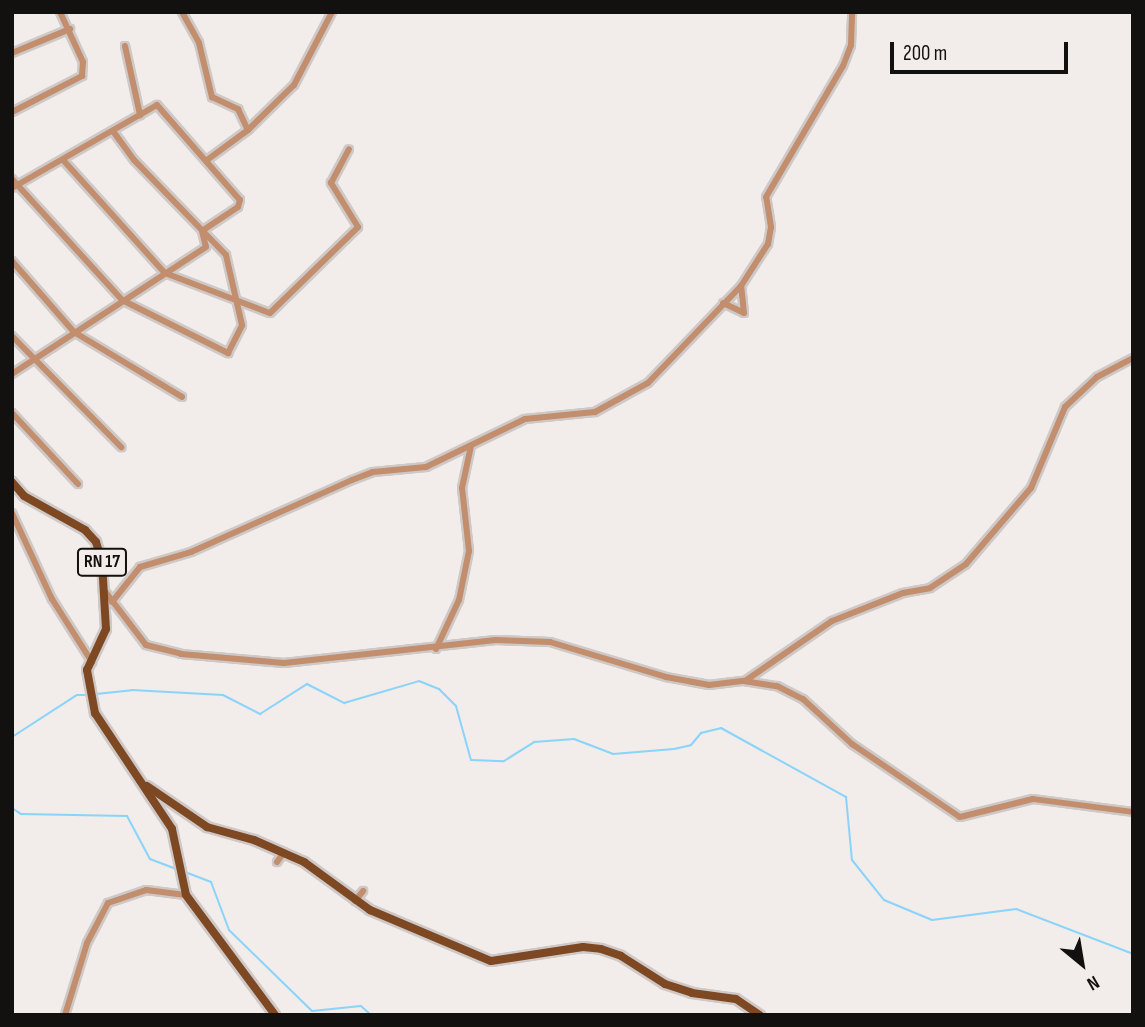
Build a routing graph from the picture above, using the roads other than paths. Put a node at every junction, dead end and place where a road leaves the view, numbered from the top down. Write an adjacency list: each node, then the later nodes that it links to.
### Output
1 (60, 12): 5 (street)
2 (182, 12): 10 (street)
3 (332, 12): 10 (street)
4 (852, 12): 19 (street)
5 (69, 29): 7 (street); 8 (street)
6 (125, 46): 9 (street)
7 (12, 54)
8 (12, 112)
9 (139, 115): 11 (street); 14 (street)
10 (247, 130): 14 (street)
11 (113, 131): 13 (street); 16 (street)
12 (349, 149): 21 (street)
13 (64, 160): 15 (street); 18 (street)
14 (207, 160): 16 (street)
15 (14, 184): 20 (street)
16 (202, 231): 18 (street); 21 (street)
17 (12, 261): 23 (street)
18 (165, 273): 20 (street); 21 (street)
19 (741, 286): 22 (street); 22 (street)
20 (122, 300): 21 (street); 23 (street)
21 (239, 301)
22 (723, 303): 30 (street)
23 (74, 332): 25 (street); 28 (street)
24 (12, 336): 25 (street)
25 (34, 358): 27 (street); 31 (street)
26 (1133, 358): 37 (street)
27 (12, 374)
28 (182, 397)
29 (12, 413): 33 (street)
30 (471, 446): 36 (street); 39 (street)
31 (121, 447)
32 (12, 482): 35 (main road, RN 17)
33 (78, 484)
34 (12, 513): 40 (street)
35 (104, 590): 36 (street); 40 (main road, RN 17)
36 (112, 602): 39 (street)
37 (808, 640): 38 (street); 41 (street)
38 (816, 646)
39 (436, 649): 41 (street)
40 (92, 662): 42 (main road, RN 17)
41 (744, 681): 43 (street)
42 (147, 786): 44 (main road); 47 (main road, RN 17)
43 (1133, 812)
44 (284, 852): 45 (street); 48 (main road)
45 (277, 862)
46 (363, 891): 48 (street)
47 (186, 895): 49 (street); 50 (main road, RN 17)
48 (355, 901): 51 (main road)
49 (65, 1015)
50 (275, 1015)
51 (760, 1015)

